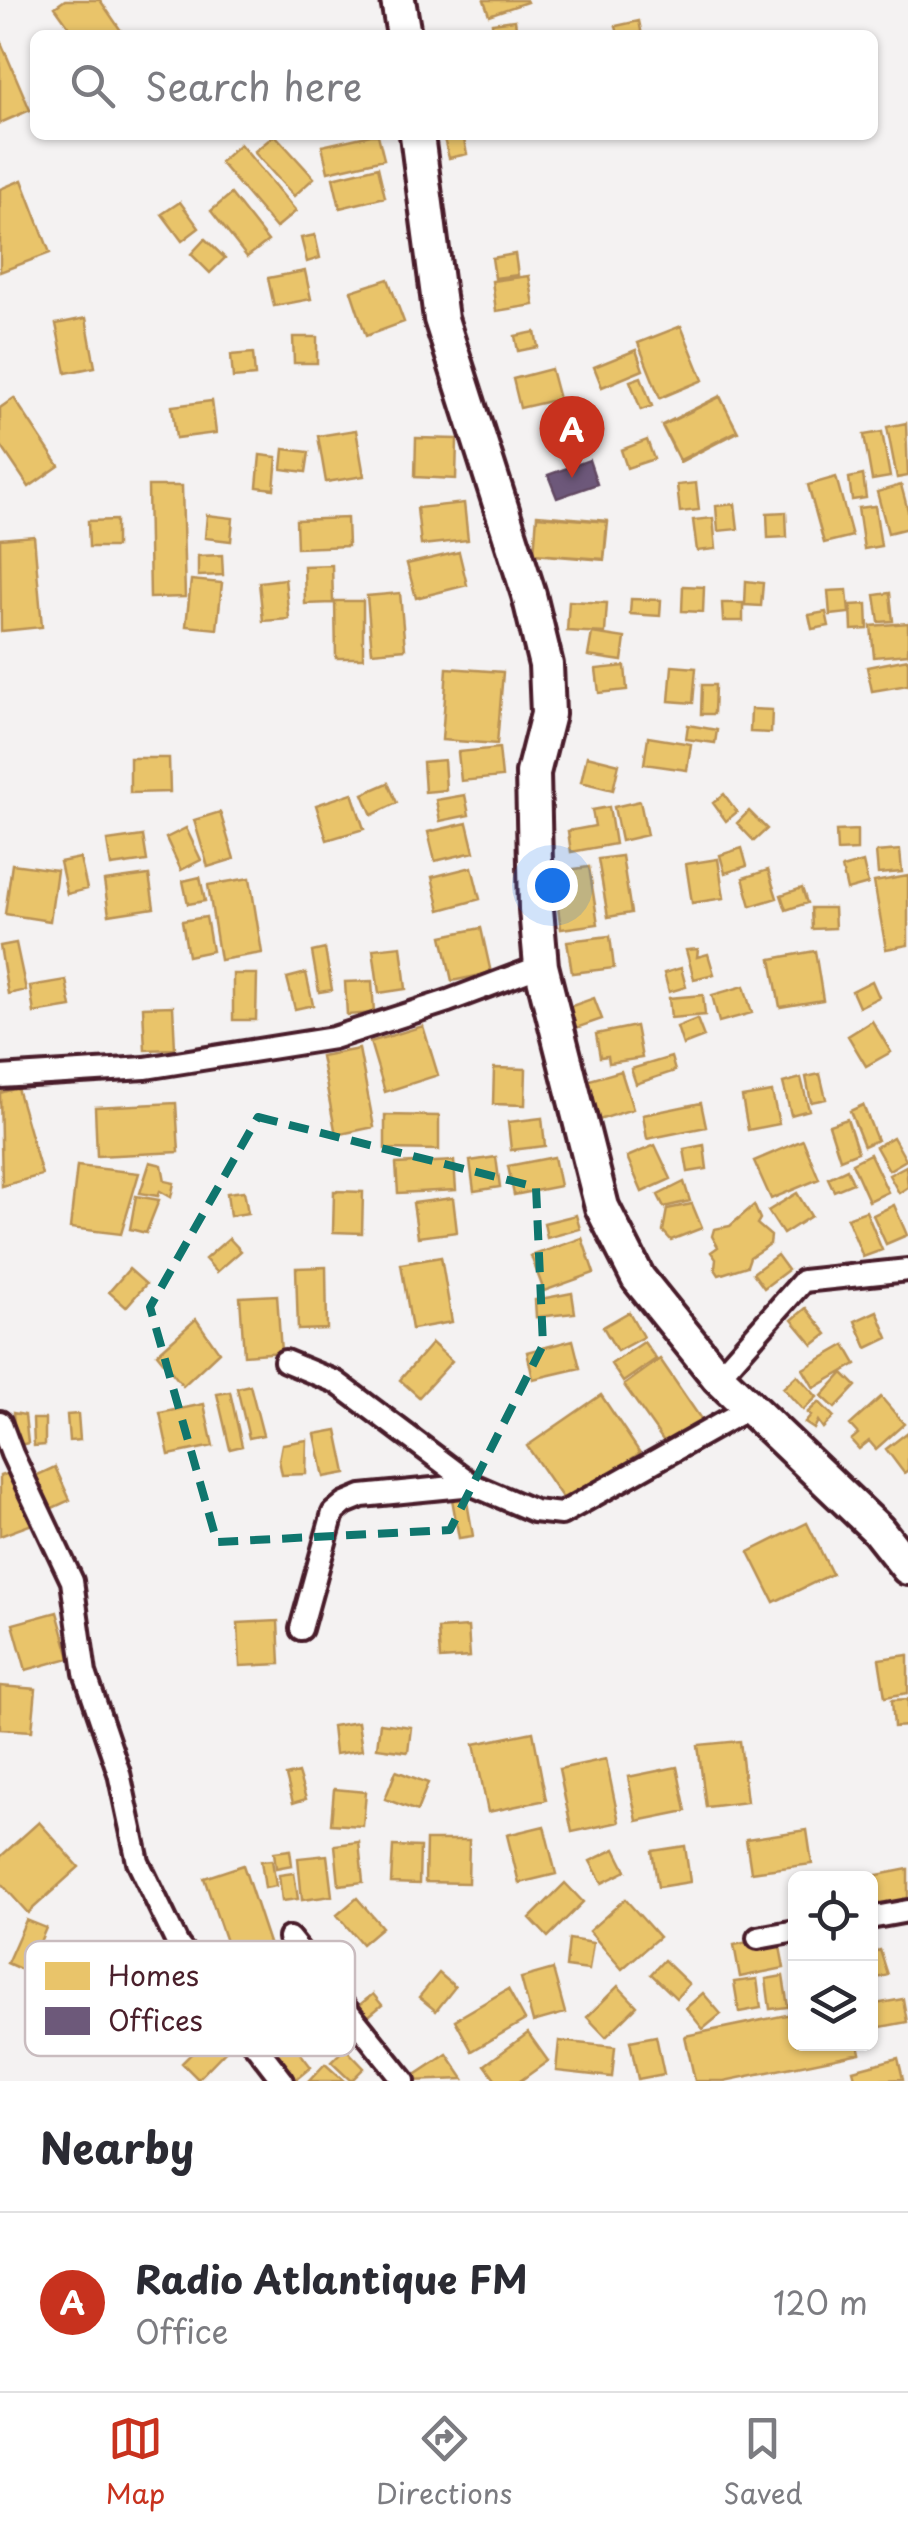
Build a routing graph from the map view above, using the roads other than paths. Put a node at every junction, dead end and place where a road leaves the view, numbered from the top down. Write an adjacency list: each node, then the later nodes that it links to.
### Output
1 (398, 0): 2 (main road)
2 (403, 30)
3 (418, 140): 4 (main road)
4 (541, 966): 5 (street); 8 (main road)
5 (0, 1077)
6 (908, 1270): 8 (street)
7 (285, 1361): 11 (street)
8 (718, 1376): 9 (main road)
9 (748, 1408): 11 (street); 12 (main road)
10 (0, 1422): 19 (street)
11 (473, 1485): 13 (street)
12 (908, 1568)
13 (301, 1628)
14 (908, 1912): 15 (street)
15 (878, 1917)
16 (788, 1932): 18 (street)
17 (289, 1938): 20 (street)
18 (758, 1938)
19 (176, 1941)
20 (291, 1941)
21 (355, 2020): 24 (street)
22 (263, 2056): 23 (street)
23 (282, 2081)
24 (404, 2081)

